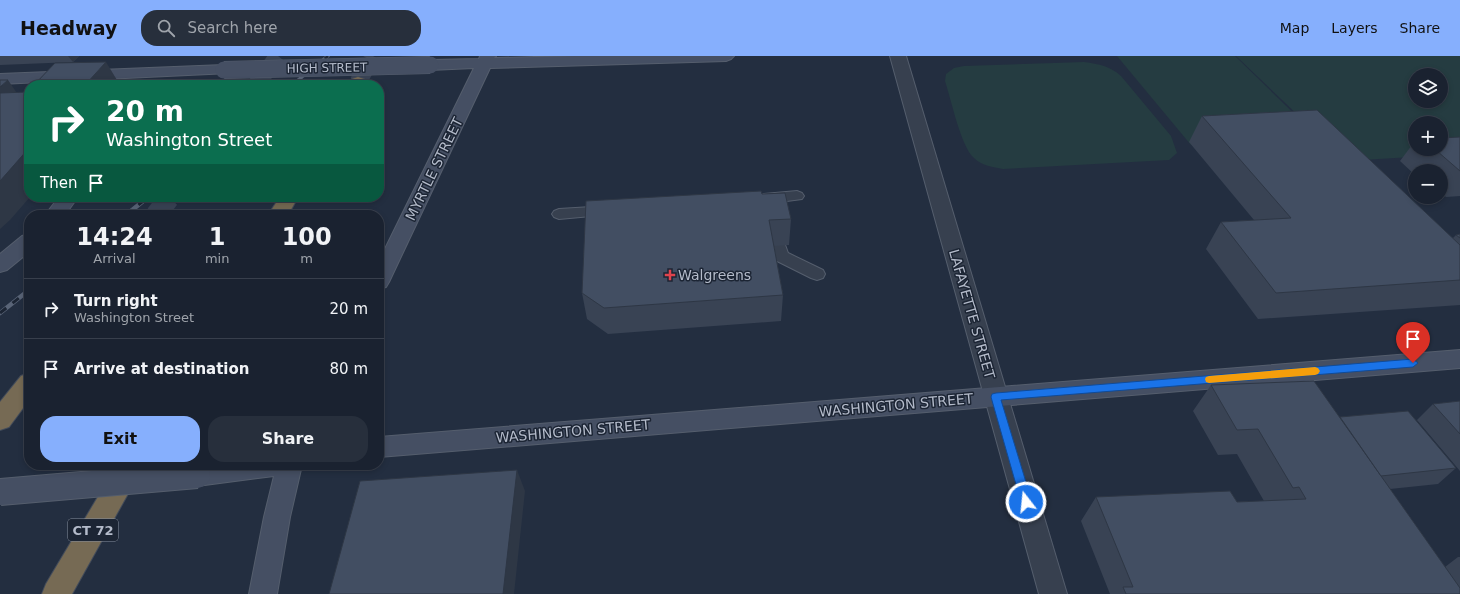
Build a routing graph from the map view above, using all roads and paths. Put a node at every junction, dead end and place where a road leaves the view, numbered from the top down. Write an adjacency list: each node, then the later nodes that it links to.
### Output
1 (726, 56): 4 (street, HIGH STREET)
2 (898, 56): 20 (street, LAFAYETTE STREET)
3 (176, 58): 6 (street)
4 (486, 60): 6 (street, HIGH STREET, bridge); 16 (street, MYRTLE STREET)
5 (0, 79): 6 (street, HIGH STREET)
6 (160, 79)
7 (797, 196): 8 (lane)
8 (752, 200)
9 (65, 202): 10 (street)
10 (59, 210)
11 (621, 210): 12 (lane)
12 (559, 214)
13 (24, 245): 15 (street)
14 (779, 246): 17 (lane)
15 (0, 265)
16 (384, 272)
17 (817, 274)
18 (1460, 359): 20 (street, WASHINGTON STREET)
19 (24, 389): 21 (highway)
20 (996, 397): 22 (street, WASHINGTON STREET); 29 (street, LAFAYETTE STREET)
21 (0, 420)
22 (384, 447)
23 (128, 470): 27 (highway, CT 72)
24 (236, 470): 26 (street, bridge)
25 (288, 470): 28 (street)
26 (0, 492)
27 (56, 594)
28 (263, 594)
29 (1053, 594)

